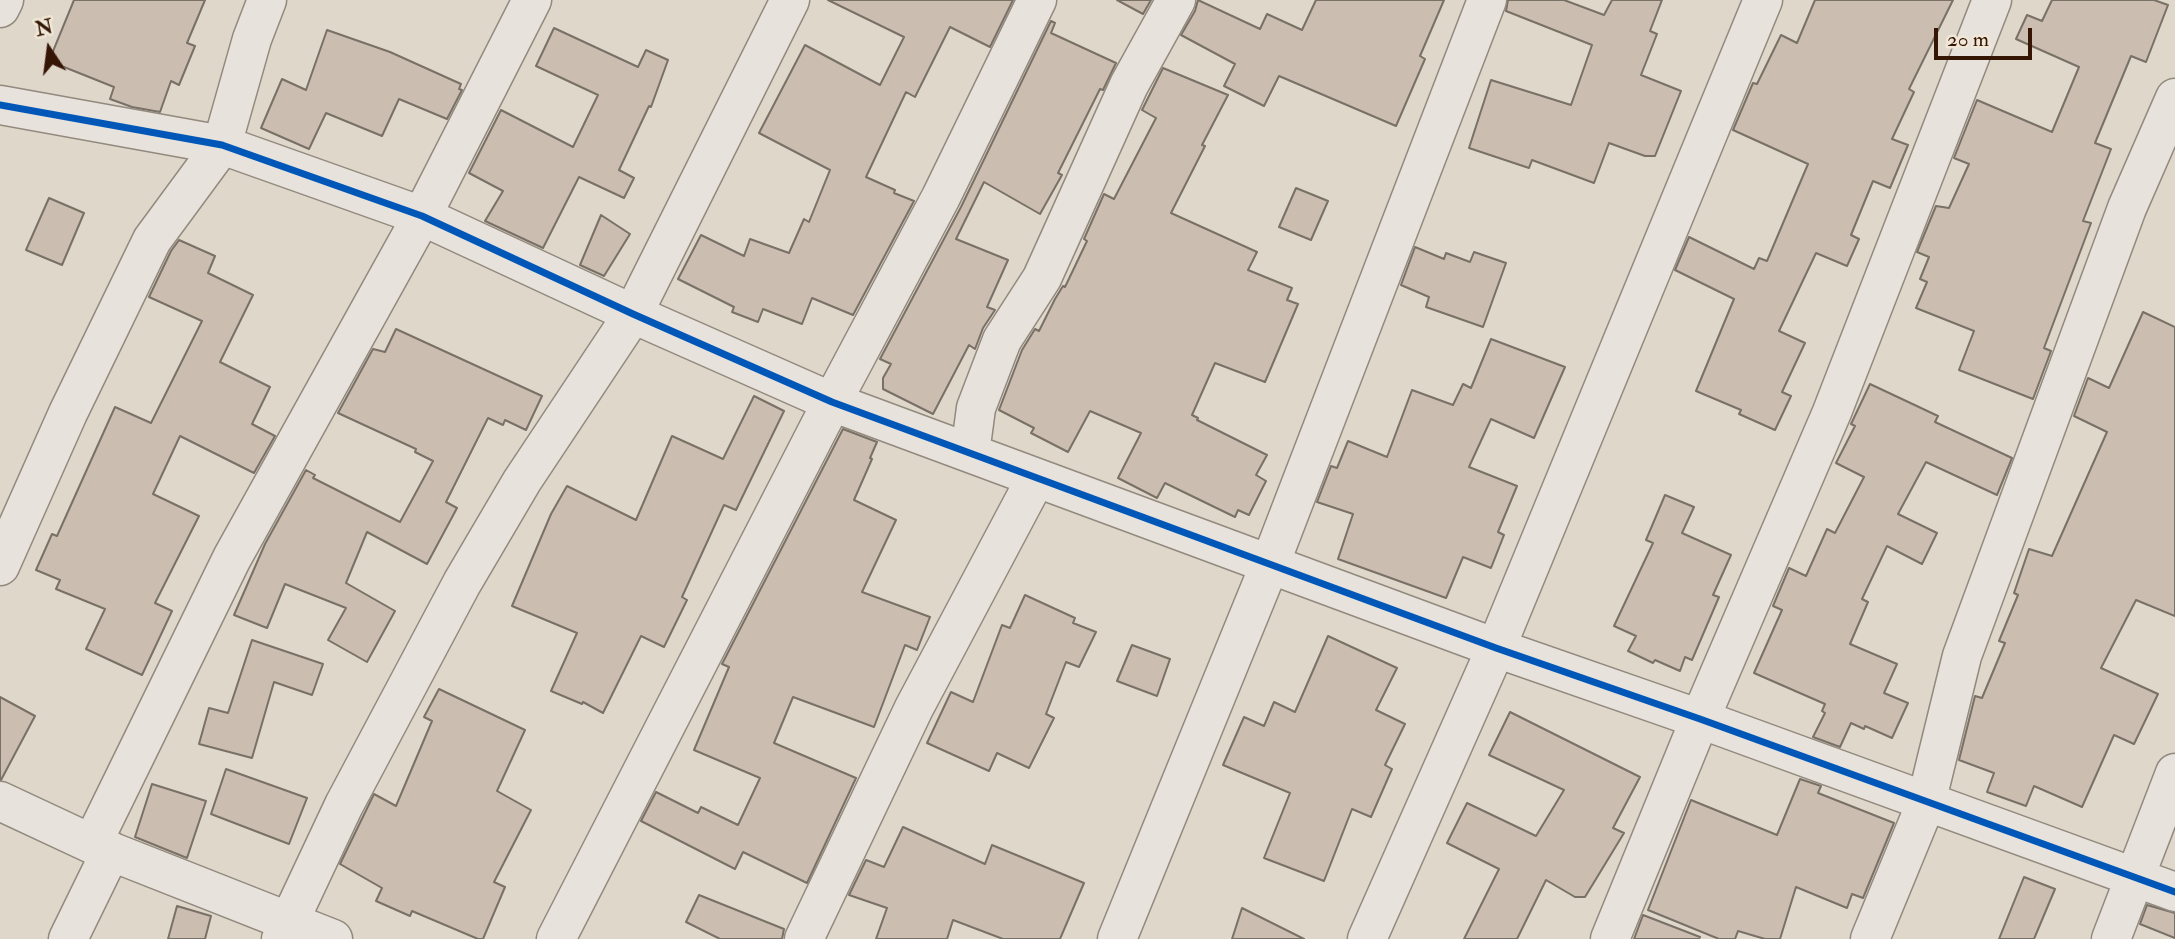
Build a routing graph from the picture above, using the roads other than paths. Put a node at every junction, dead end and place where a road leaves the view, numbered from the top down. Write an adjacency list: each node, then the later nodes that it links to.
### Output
1 (4, 0): 10 (street)
2 (267, 0): 13 (street)
3 (532, 0): 14 (street)
4 (790, 0): 15 (street)
5 (1037, 0): 16 (street)
6 (1176, 0): 17 (street)
7 (1487, 0): 19 (street)
8 (1763, 0): 21 (street)
9 (1992, 0): 22 (street)
10 (0, 8)
11 (2175, 98): 25 (street)
12 (0, 105): 13 (street)
13 (222, 145): 14 (street); 20 (street)
14 (422, 216): 15 (street); 26 (street)
15 (632, 314): 16 (street); 29 (street)
16 (832, 402): 17 (street); 32 (street)
17 (970, 453): 18 (street)
18 (1036, 478): 19 (street); 33 (street)
19 (1270, 564): 21 (street); 34 (street)
20 (0, 566)
21 (1496, 648): 22 (street); 35 (street)
22 (1700, 719): 25 (street); 36 (street)
23 (2175, 774): 27 (street)
24 (0, 801): 26 (street)
25 (1926, 803): 27 (street); 37 (street)
26 (101, 848): 29 (street); 30 (street)
27 (2135, 878): 28 (street); 38 (street)
28 (2175, 892)
29 (285, 931): 31 (street)
30 (68, 939)
31 (333, 939)
32 (556, 939)
33 (804, 939)
34 (1117, 939)
35 (1367, 939)
36 (1610, 939)
37 (1870, 939)
38 (2111, 939)

